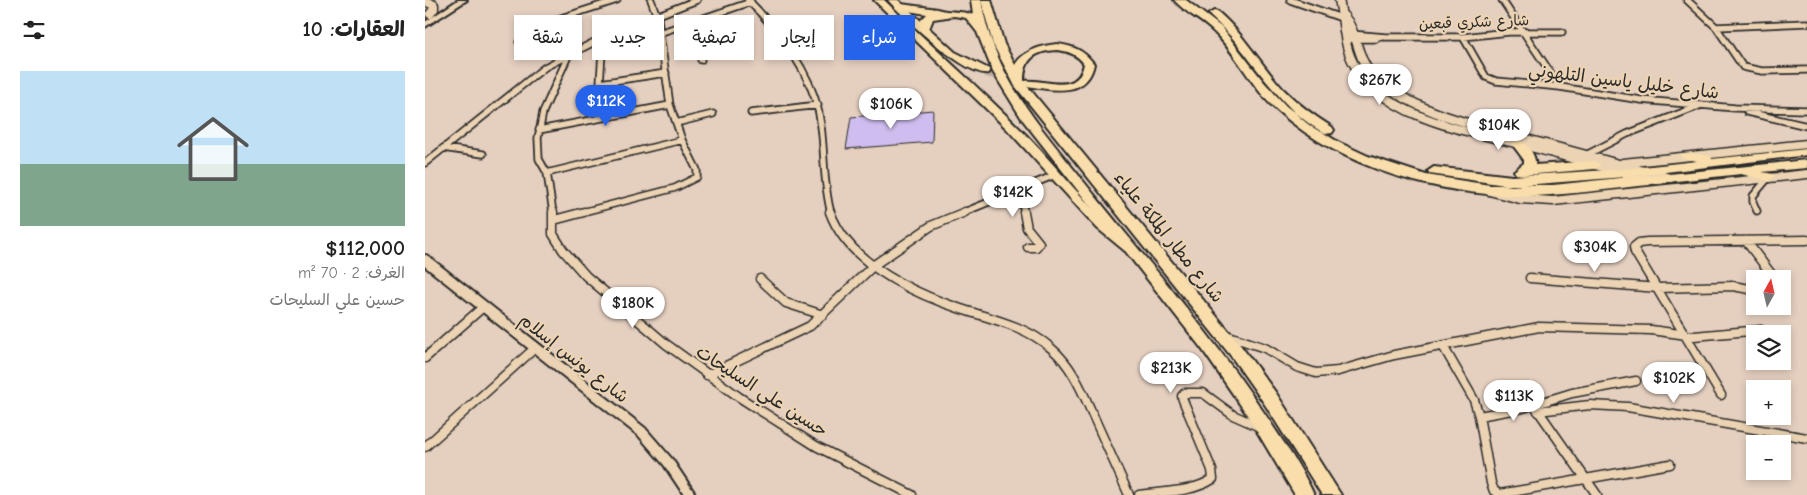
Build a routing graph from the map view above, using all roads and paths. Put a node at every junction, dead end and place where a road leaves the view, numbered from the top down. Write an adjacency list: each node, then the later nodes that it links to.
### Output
1 (434, 0): 17 (street)
2 (451, 0): 23 (main road)
3 (463, 0): 26 (main road)
4 (617, 0): 20 (street)
5 (651, 0): 21 (street)
6 (697, 0): 21 (street)
7 (879, 0): 73 (highway)
8 (893, 0): 19 (highway)
9 (975, 0): 19 (highway); 29 (highway, شارع مطار الملكة علياء)
10 (986, 0): 29 (highway, شارع مطار الملكة علياء)
11 (1179, 0): 48 (highway)
12 (1195, 0): 46 (highway)
13 (1290, 0): 24 (street)
14 (1339, 0): 24 (street)
15 (1502, 0): 30 (street)
16 (1687, 0): 27 (street)
17 (425, 1): 23 (street)
18 (749, 1): 22 (street); 45 (street)
19 (901, 8): 28 (highway)
20 (570, 15)
21 (657, 15)
22 (711, 15)
23 (428, 16)
24 (1345, 18): 32 (street); 33 (street)
25 (1807, 23): 27 (street)
26 (425, 25)
27 (1716, 27): 39 (street)
28 (924, 29): 29 (highway); 40 (highway)
29 (987, 30): 42 (highway, شارع مطار الملكة علياء); 83 (highway, شارع مطار الملكة علياء)
30 (1523, 32): 31 (street, شارع شكري قبعين); 34 (street, شارع شكري قبعين); 43 (street)
31 (1562, 32)
32 (1345, 36): 33 (street, شارع شكري قبعين); 57 (street)
33 (1355, 37): 34 (street, شارع شكري قبعين); 64 (street)
34 (1463, 37): 43 (street, شارع خليل ياسين التلهوني)
35 (558, 60): 59 (street)
36 (566, 60): 55 (street, حسين علي السليحات)
37 (602, 60): 41 (street)
38 (664, 60): 41 (street)
39 (1807, 70)
40 (985, 71)
41 (666, 73): 44 (street)
42 (1023, 83): 42 (highway); 94 (highway, شارع مطار الملكة علياء)
43 (1560, 87): 47 (street, شارع خليل ياسين التلهوني)
44 (670, 105): 53 (street); 55 (street)
45 (817, 105): 51 (street); 85 (street)
46 (1293, 105): 48 (highway); 72 (highway)
47 (1701, 105): 49 (street, شارع خليل ياسين التلهوني); 64 (street)
48 (1279, 106): 76 (highway)
49 (1735, 108): 50 (street, شارع خليل ياسين التلهوني); 54 (street)
50 (1807, 110)
51 (751, 113)
52 (713, 114): 53 (street)
53 (676, 123): 56 (street)
54 (1807, 126)
55 (539, 130): 71 (street, حسين علي السليحات)
56 (682, 140): 71 (street); 79 (street)
57 (1518, 144): 64 (street); 70 (highway)
58 (1807, 144): 62 (street)
59 (443, 148): 61 (street); 66 (street)
60 (1807, 152): 65 (main road)
61 (483, 154)
62 (1685, 156): 63 (street); 65 (main road)
63 (1659, 158): 64 (street); 67 (street)
64 (1590, 159): 67 (street); 70 (highway)
65 (1721, 161): 74 (main road)
66 (425, 164)
67 (1621, 168): 72 (highway); 74 (main road)
68 (1731, 171): 69 (main road); 74 (main road); 75 (main road)
69 (1807, 171): 75 (street)
70 (1524, 172): 72 (highway)
71 (547, 173): 79 (street, حسين علي السليحات)
72 (1449, 174)
73 (1055, 175): 77 (street); 83 (highway)
74 (1647, 175): 76 (highway)
75 (1769, 178): 76 (street); 78 (street)
76 (1484, 189)
77 (1017, 190): 82 (street); 85 (street)
78 (1757, 211)
79 (554, 220): 101 (street, حسين علي السليحات)
80 (1807, 240): 81 (street)
81 (1746, 241): 86 (street); 89 (street)
82 (1028, 247)
83 (1129, 248): 105 (highway, شارع مطار الملكة علياء)
84 (425, 260): 91 (street, شارع يونس إسلام)
85 (874, 265): 92 (street); 113 (street)
86 (1768, 270)
87 (1530, 278): 89 (street)
88 (760, 279): 92 (street)
89 (1658, 288): 90 (street); 95 (street)
90 (1746, 288)
91 (483, 307): 98 (street, شارع يونس إسلام); 100 (street)
92 (823, 315): 101 (street)
93 (1746, 331): 95 (street)
94 (1223, 335): 96 (street); 99 (highway, شارع مطار الملكة علياء)
95 (1684, 335): 97 (street); 103 (street)
96 (1244, 340): 97 (street); 99 (street)
97 (1443, 346): 106 (street)
98 (535, 348): 108 (street); 111 (street, شارع يونس إسلام)
99 (1238, 354): 116 (highway, شارع مطار الملكة علياء)
100 (425, 358)
101 (707, 374): 112 (street, حسين علي السليحات)
102 (1636, 381): 104 (street)
103 (1721, 395)
104 (1536, 408): 106 (street); 107 (street); 110 (street)
105 (1245, 413): 114 (street); 115 (highway, شارع مطار الملكة علياء)
106 (1479, 416): 110 (street)
107 (1807, 438)
108 (425, 447)
109 (1670, 464): 110 (street)
110 (1586, 478): 117 (street)
111 (690, 495)
112 (913, 495)
113 (1129, 495)
114 (1139, 495)
115 (1305, 495)
116 (1332, 495)
117 (1597, 495)

